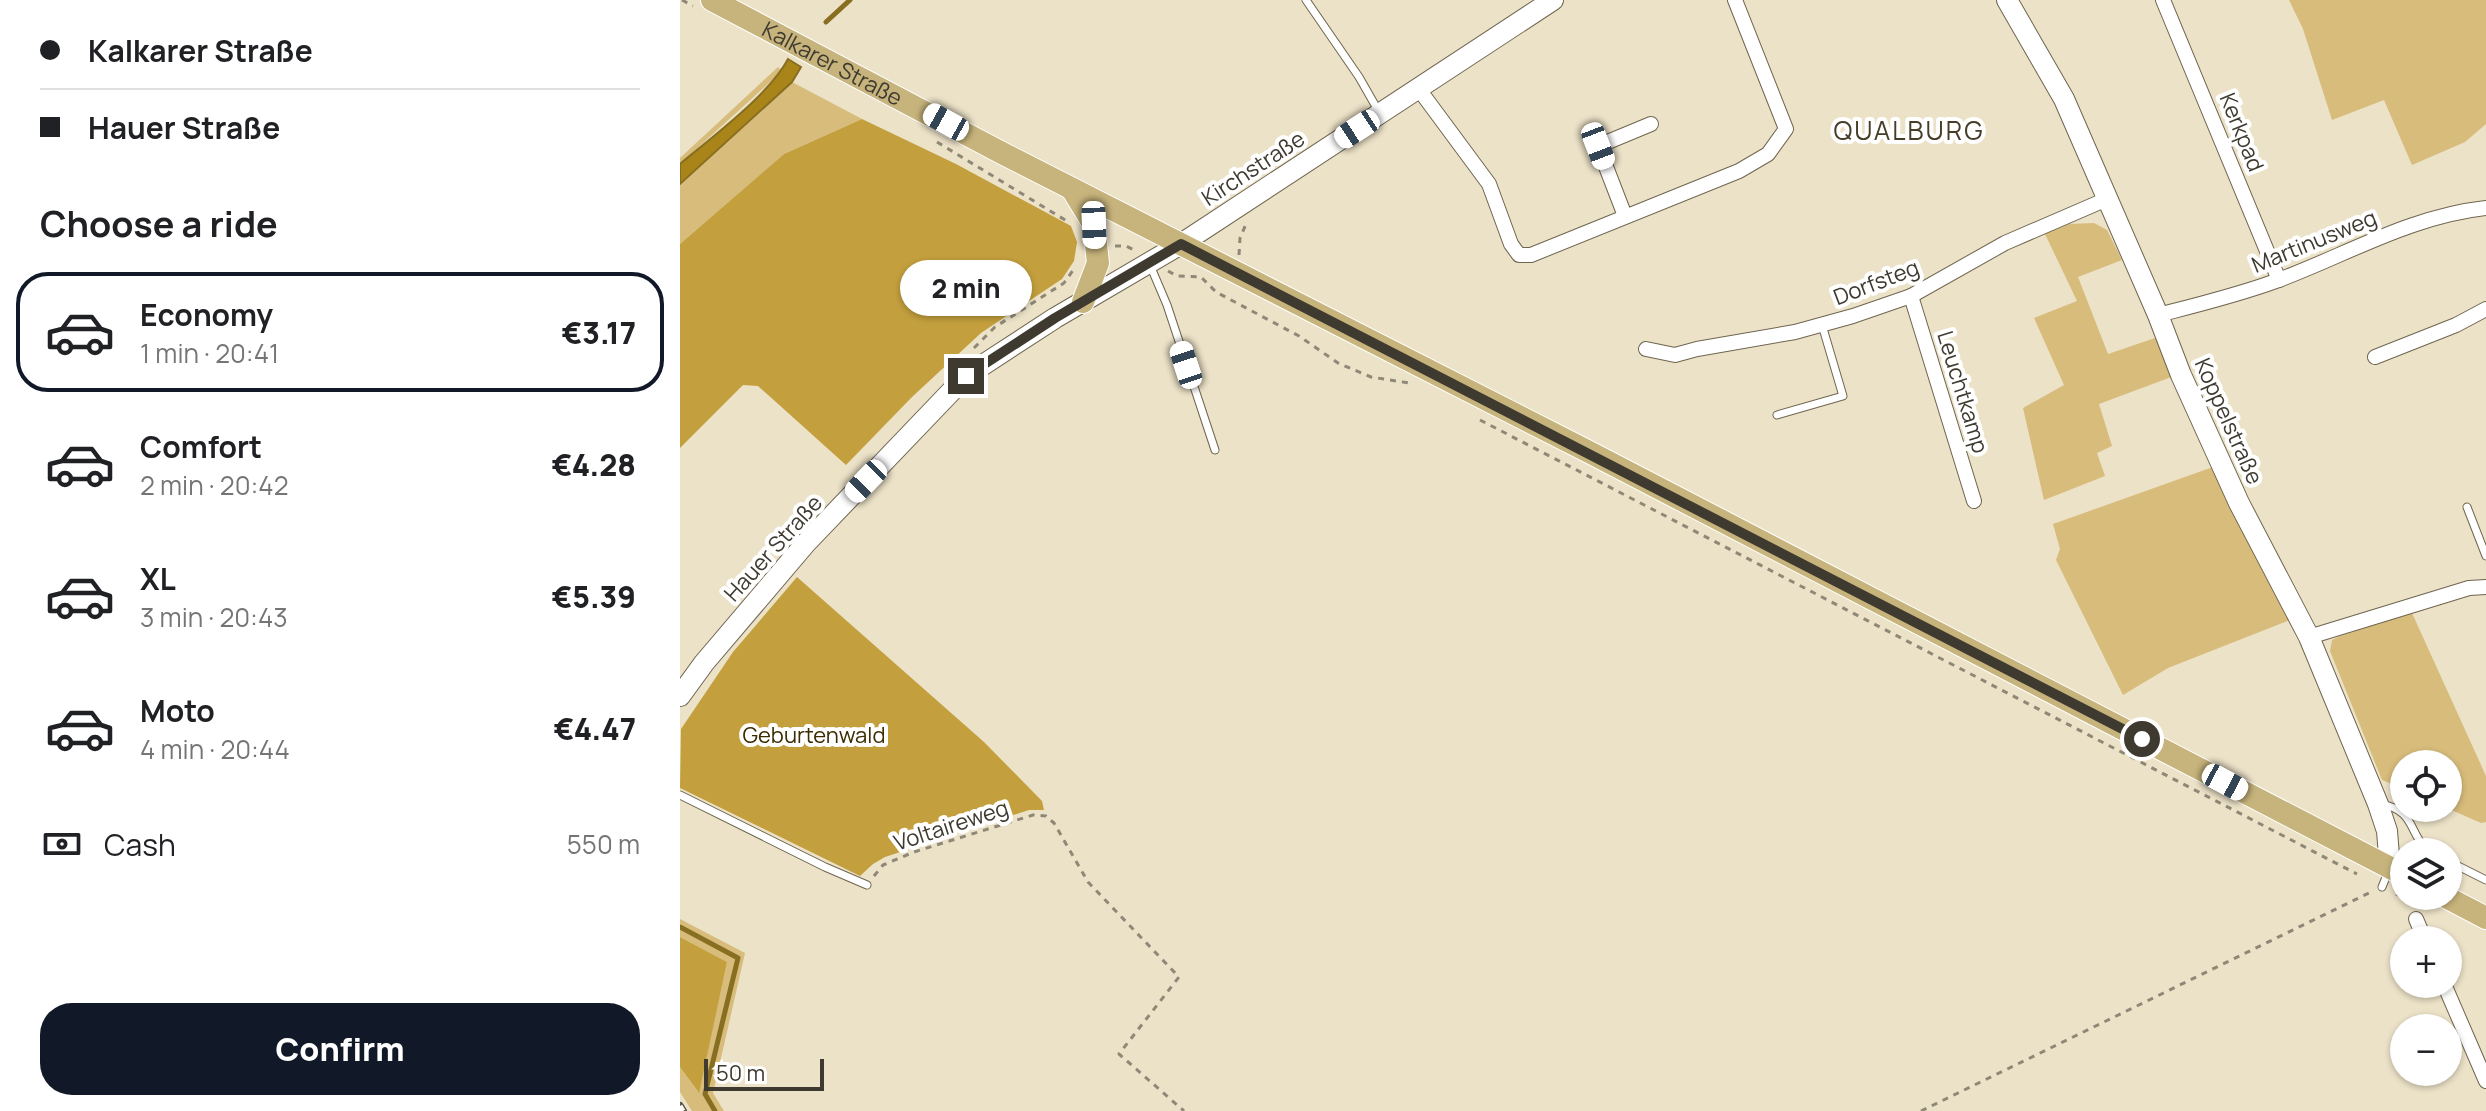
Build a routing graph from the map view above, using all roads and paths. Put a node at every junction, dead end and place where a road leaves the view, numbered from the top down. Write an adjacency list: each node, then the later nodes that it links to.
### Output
1 (712, 0): 10 (main road, Kalkarer Straße)
2 (1306, 0): 8 (lane)
3 (1553, 0): 7 (street, Kirchstraße)
4 (1735, 0): 13 (street)
5 (2007, 0): 11 (street, Koppelstraße)
6 (2163, 0): 19 (street, Kerkpad)
7 (1418, 88): 8 (street, Kirchstraße); 13 (street)
8 (1380, 114): 15 (street, Kirchstraße)
9 (1651, 124): 13 (street)
10 (1071, 188): 15 (main road, Kalkarer Straße); 16 (main road)
11 (2107, 199): 20 (street, Dorfsteg); 23 (street, Koppelstraße)
12 (2486, 208): 19 (street, Martinusweg)
13 (1625, 216)
14 (1253, 217): 18 (path)
15 (1181, 244): 17 (street, Hauer Straße); 18 (main road, Kalkarer Straße)
16 (1095, 246): 17 (path); 21 (main road)
17 (1150, 262): 21 (street, Hauer Straße); 27 (path); 30 (lane)
18 (1230, 270): 42 (main road, Kalkarer Straße)
19 (2279, 280): 23 (street, Martinusweg)
20 (1911, 296): 24 (street, Dorfsteg); 31 (street, Leuchtkamp)
21 (1083, 302): 36 (street, Hauer Straße)
22 (2486, 309): 26 (street)
23 (2158, 315): 35 (street, Koppelstraße)
24 (1822, 325): 25 (street, Dorfsteg); 28 (lane)
25 (1646, 349)
26 (2375, 357)
27 (1413, 383)
28 (1777, 415)
29 (1478, 419): 43 (path)
30 (1215, 450)
31 (1974, 501)
32 (2467, 507): 33 (lane)
33 (2486, 556)
34 (2486, 587): 35 (street)
35 (2309, 637): 38 (street, Koppelstraße)
36 (680, 696)
37 (680, 795): 46 (lane)
38 (2378, 804): 39 (lane); 40 (street, Koppelstraße)
39 (2419, 838)
40 (2390, 859)
41 (2462, 868): 45 (lane)
42 (2390, 876)
43 (2390, 876)
44 (2390, 878): 54 (path)
45 (2486, 880)
46 (867, 885): 53 (path, Voltaireweg)
47 (2462, 905): 48 (main road)
48 (2486, 918)
49 (2416, 919): 50 (street)
50 (2419, 926)
51 (2450, 998): 52 (street)
52 (2486, 1081)
53 (1184, 1111)
54 (1921, 1111)

